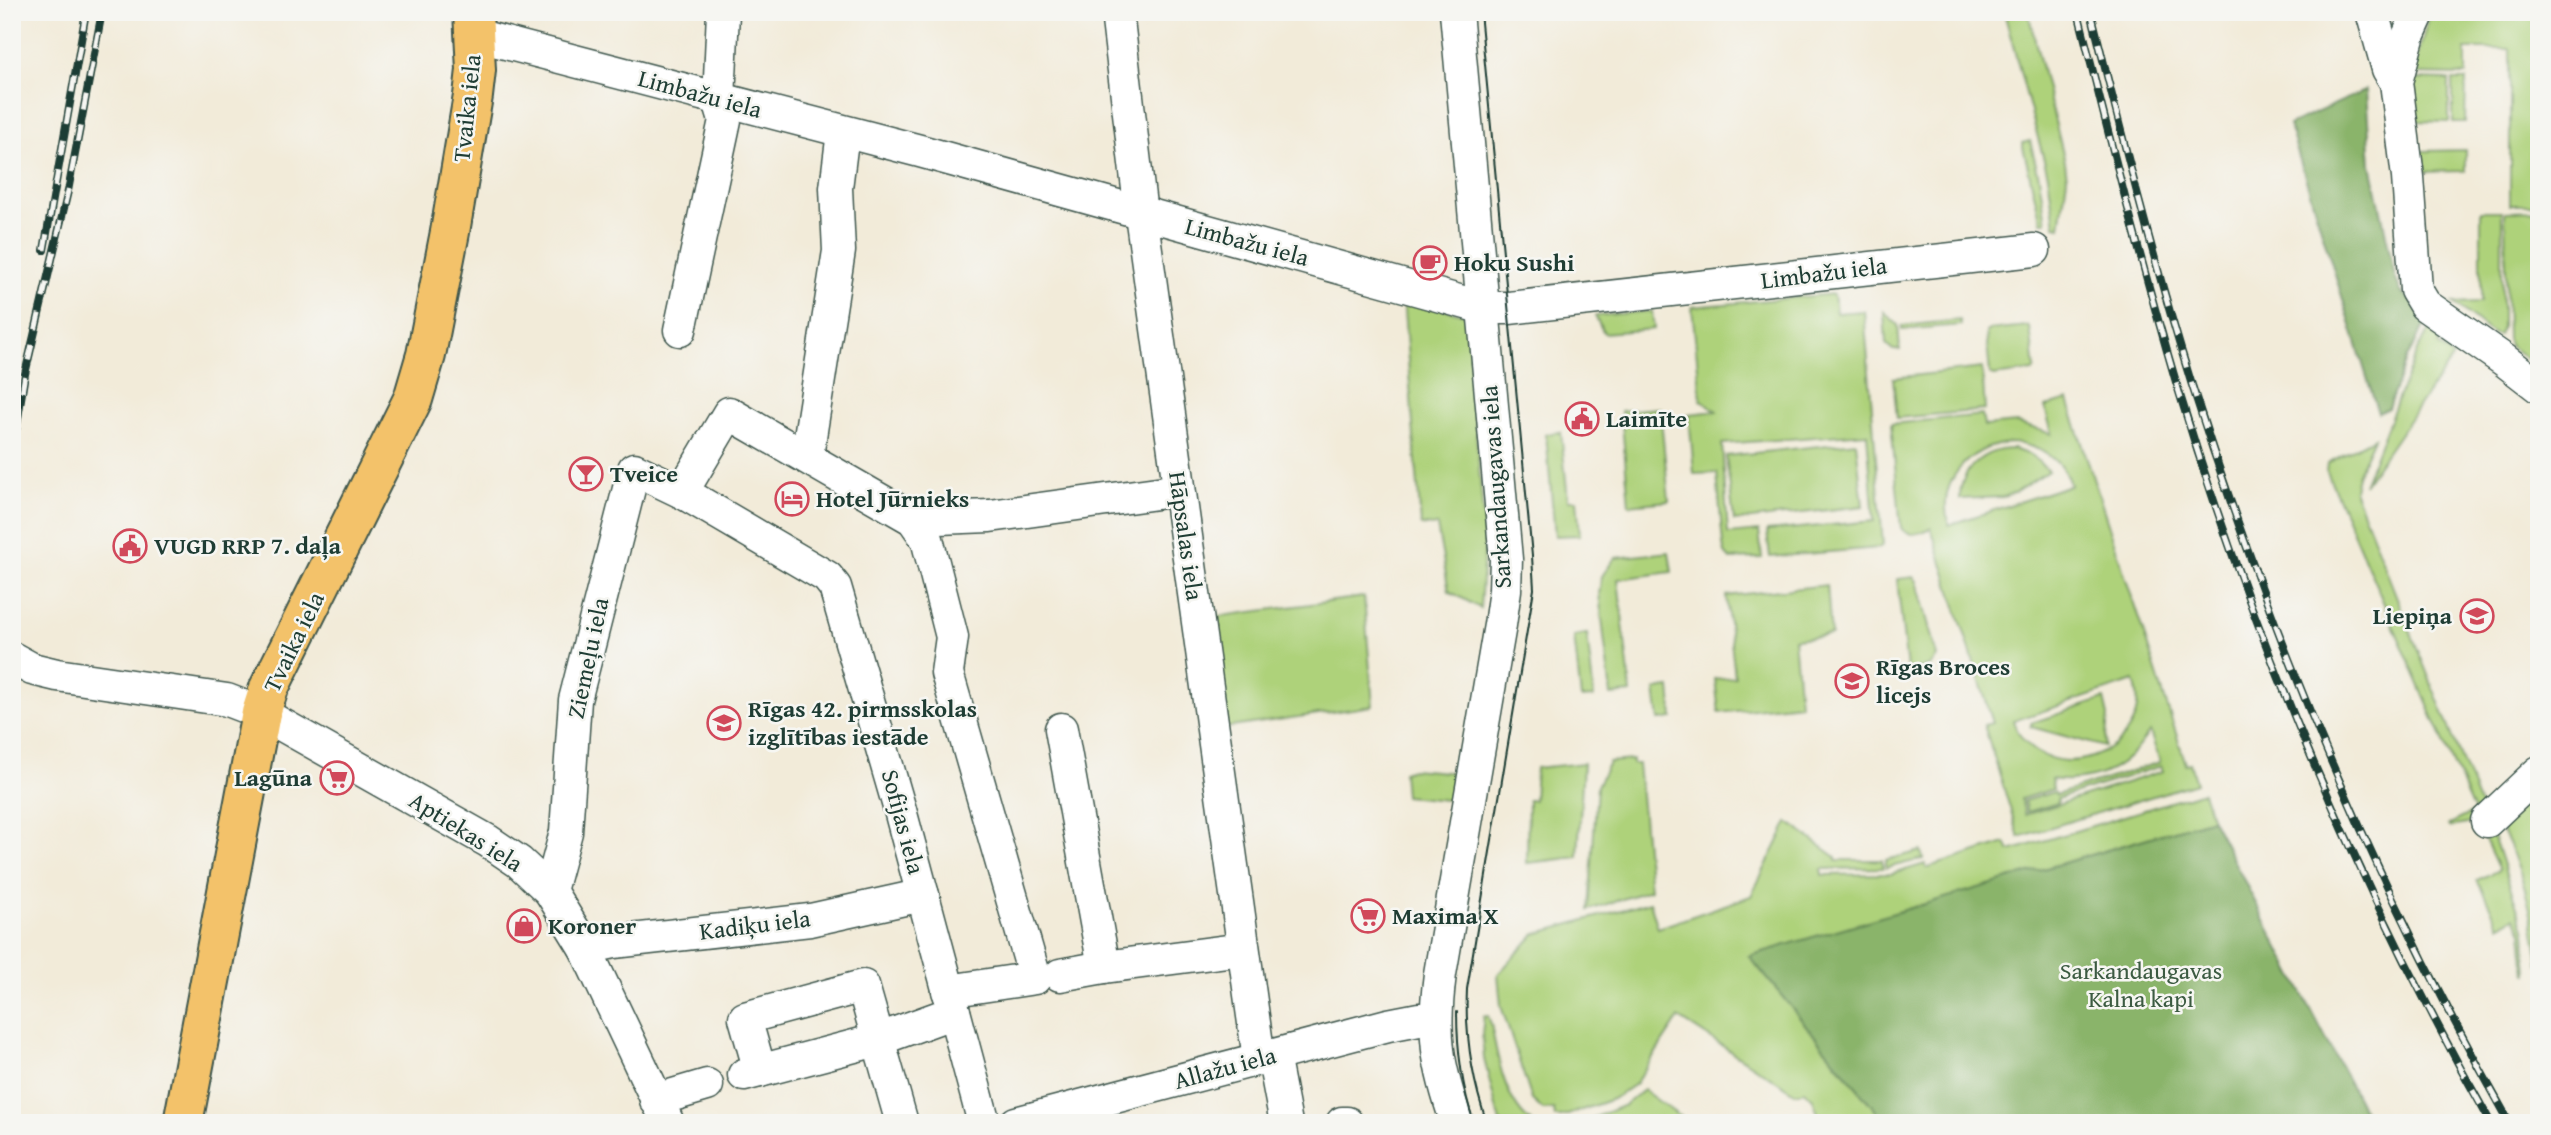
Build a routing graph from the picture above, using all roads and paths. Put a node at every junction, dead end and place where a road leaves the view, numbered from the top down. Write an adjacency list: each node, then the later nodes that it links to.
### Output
1 (723, 12): 8 (street)
2 (1116, 12): 10 (street, Hāpsalas iela)
3 (1456, 12): 12 (street, Sarkandaugavas iela)
4 (2372, 12): 7 (street)
5 (2419, 12): 7 (street)
6 (474, 24): 8 (street, Limbažu iela); 21 (main road, Tvaika iela)
7 (2396, 82): 14 (street)
8 (719, 100): 9 (street, Limbažu iela); 13 (street)
9 (843, 132): 10 (street, Limbažu iela); 15 (street)
10 (1141, 214): 12 (street, Limbažu iela); 17 (street, Hāpsalas iela)
11 (2034, 250): 12 (street, Limbažu iela)
12 (1484, 309): 32 (street, Sarkandaugavas iela)
13 (680, 330)
14 (2539, 387)
15 (807, 456): 18 (street); 19 (street)
16 (634, 469): 18 (street, Sofijas iela); 25 (street, Ziemeļu iela)
17 (1180, 490): 19 (street); 28 (street, Hāpsalas iela)
18 (682, 492): 26 (street, Sofijas iela)
19 (913, 519): 31 (street)
20 (12, 658): 21 (street, Aptiekas iela)
21 (261, 713): 25 (street, Aptiekas iela); 37 (main road, Tvaika iela)
22 (1061, 729): 29 (street)
23 (2539, 772): 24 (street)
24 (2487, 821)
25 (550, 891): 27 (street, Aptiekas iela)
26 (923, 895): 27 (street, Kadiķu iela); 31 (street, Sofijas iela)
27 (585, 948): 36 (street, Aptiekas iela)
28 (1242, 950): 29 (street); 34 (street, Hāpsalas iela)
29 (1104, 967): 30 (street)
30 (1060, 975)
31 (951, 1002): 33 (street); 39 (street, Sofijas iela)
32 (1435, 1019): 34 (street, Allažu iela); 42 (street, Sarkandaugavas iela)
33 (877, 1040): 33 (street); 38 (street)
34 (1266, 1057): 40 (street, Allažu iela); 41 (street, Hāpsalas iela)
35 (707, 1084): 36 (street)
36 (662, 1111)
37 (183, 1123)
38 (902, 1123)
39 (984, 1123)
40 (1016, 1123)
41 (1286, 1123)
42 (1457, 1123)

